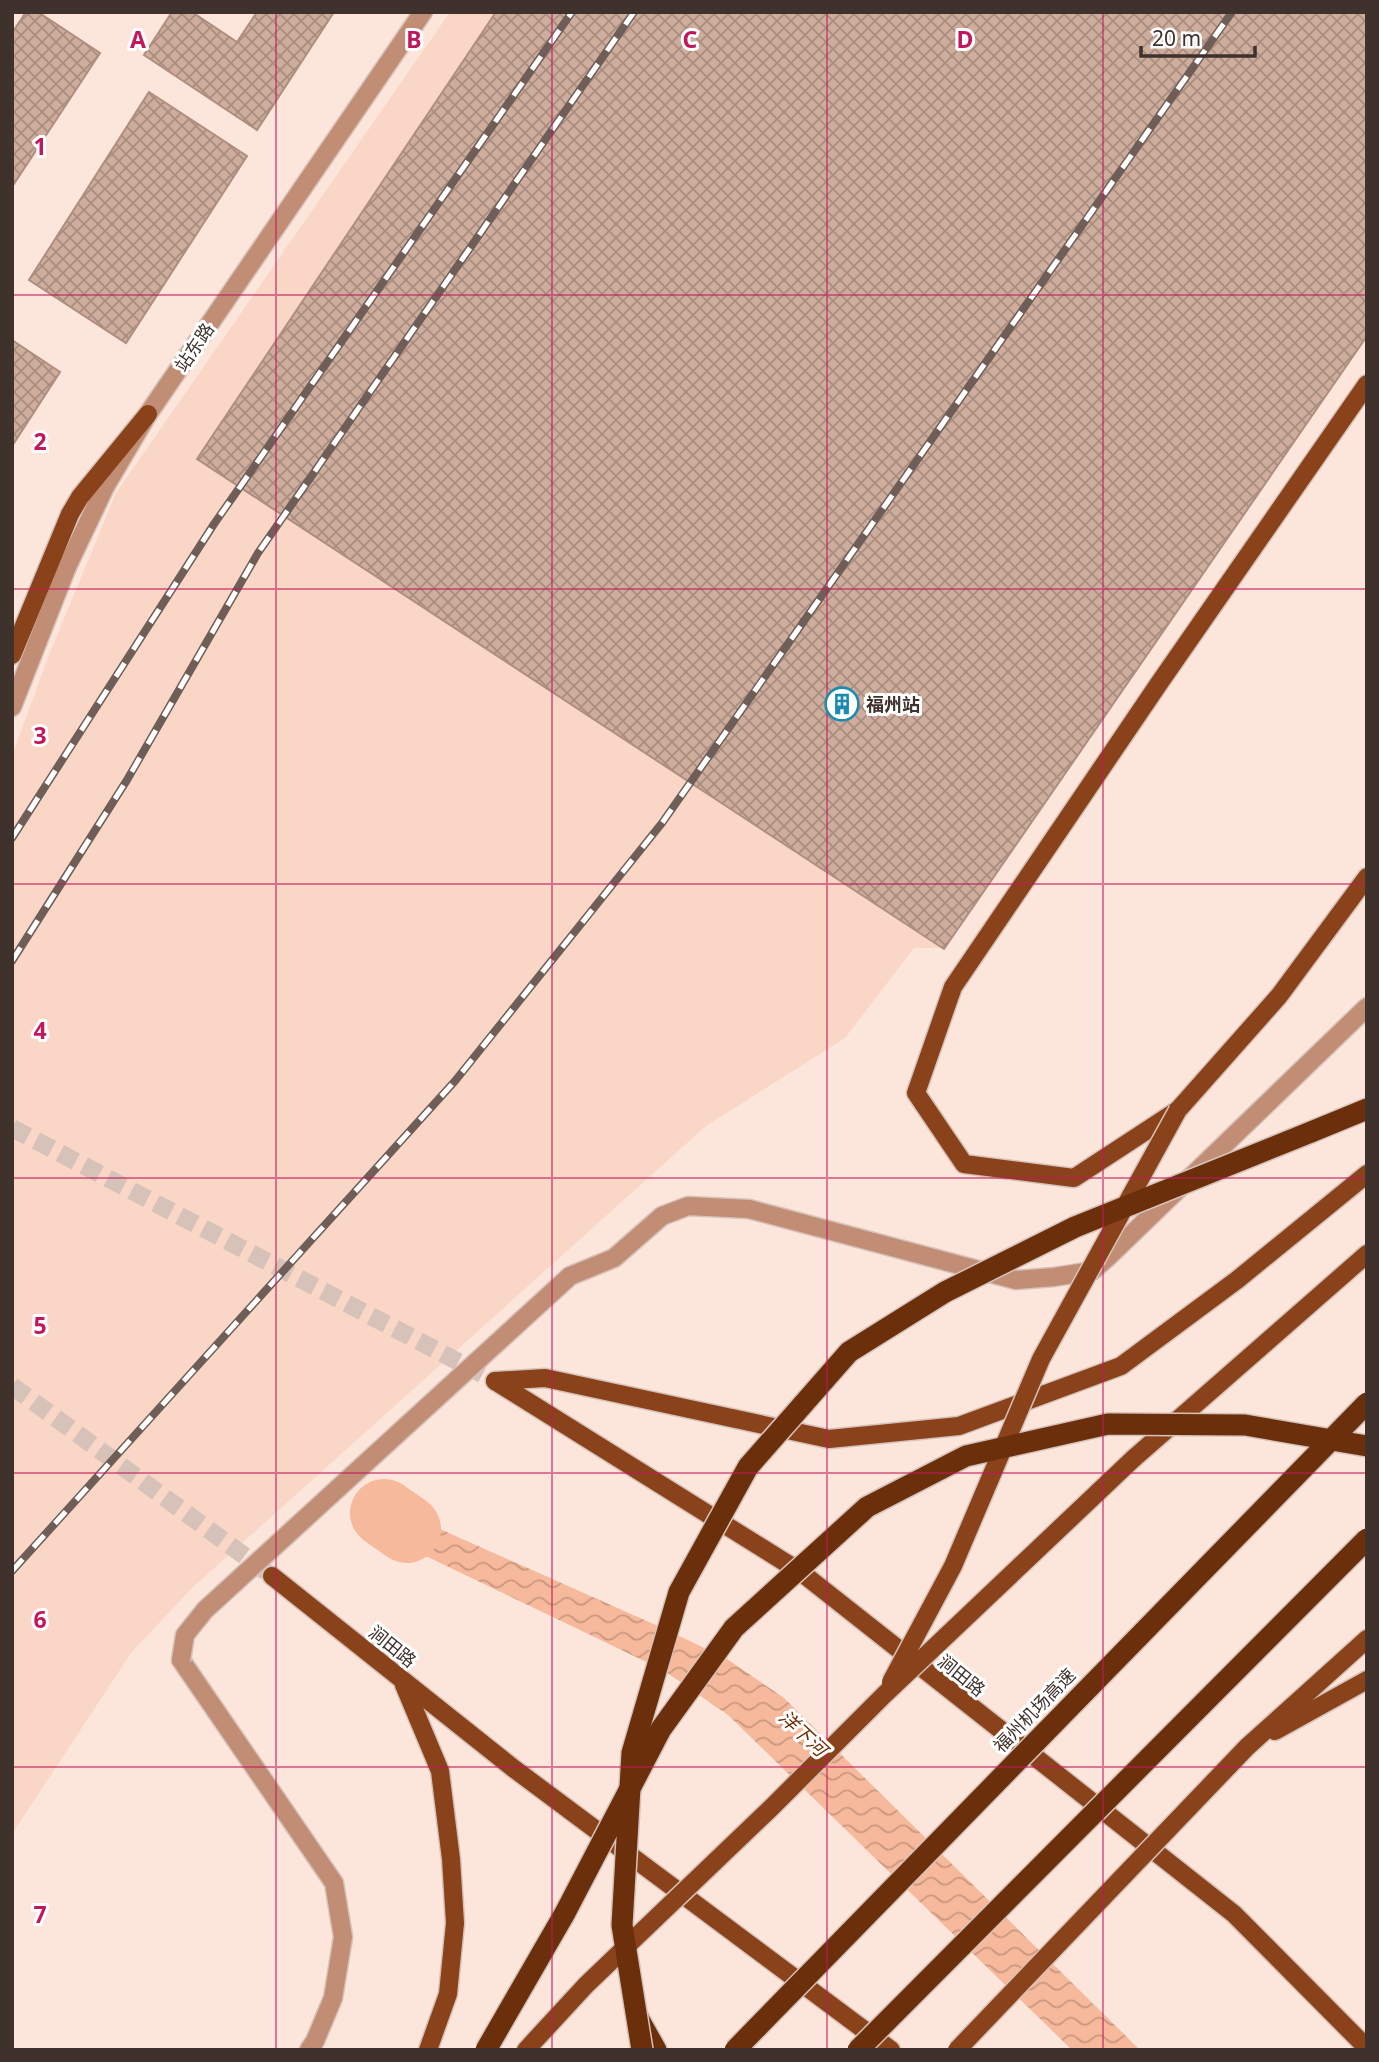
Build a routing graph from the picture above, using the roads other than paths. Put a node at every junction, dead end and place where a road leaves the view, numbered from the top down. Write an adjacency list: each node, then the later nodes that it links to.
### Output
1 (423, 12): 3 (street, 站东路)
2 (1367, 384): 9 (main road)
3 (148, 414): 4 (main road); 5 (street, 站东路)
4 (12, 655)
5 (12, 707)
6 (1367, 877): 9 (main road)
7 (1367, 1007): 23 (street, bridge)
8 (1367, 1108): 21 (highway, bridge)
9 (1178, 1110): 19 (main road, bridge)
10 (1367, 1174): 22 (main road, 涧田路)
11 (1367, 1254): 19 (main road, bridge)
12 (1367, 1402): 29 (highway, 福州机场高速, bridge)
13 (1367, 1446): 25 (highway, bridge)
14 (1367, 1539): 30 (highway, bridge)
15 (272, 1576): 18 (main road, 涧田路)
16 (1367, 1639): 20 (main road)
17 (1367, 1680): 20 (main road)
18 (402, 1682): 24 (main road); 31 (main road, 涧田路)
19 (884, 1695): 26 (main road, bridge)
20 (1247, 1747): 32 (main road, bridge)
21 (636, 2013): 27 (highway, bridge); 28 (highway)
22 (1367, 2049)
23 (309, 2050)
24 (428, 2050)
25 (486, 2050)
26 (527, 2050)
27 (642, 2050)
28 (656, 2050)
29 (735, 2050)
30 (858, 2050)
31 (891, 2050)
32 (957, 2050)

